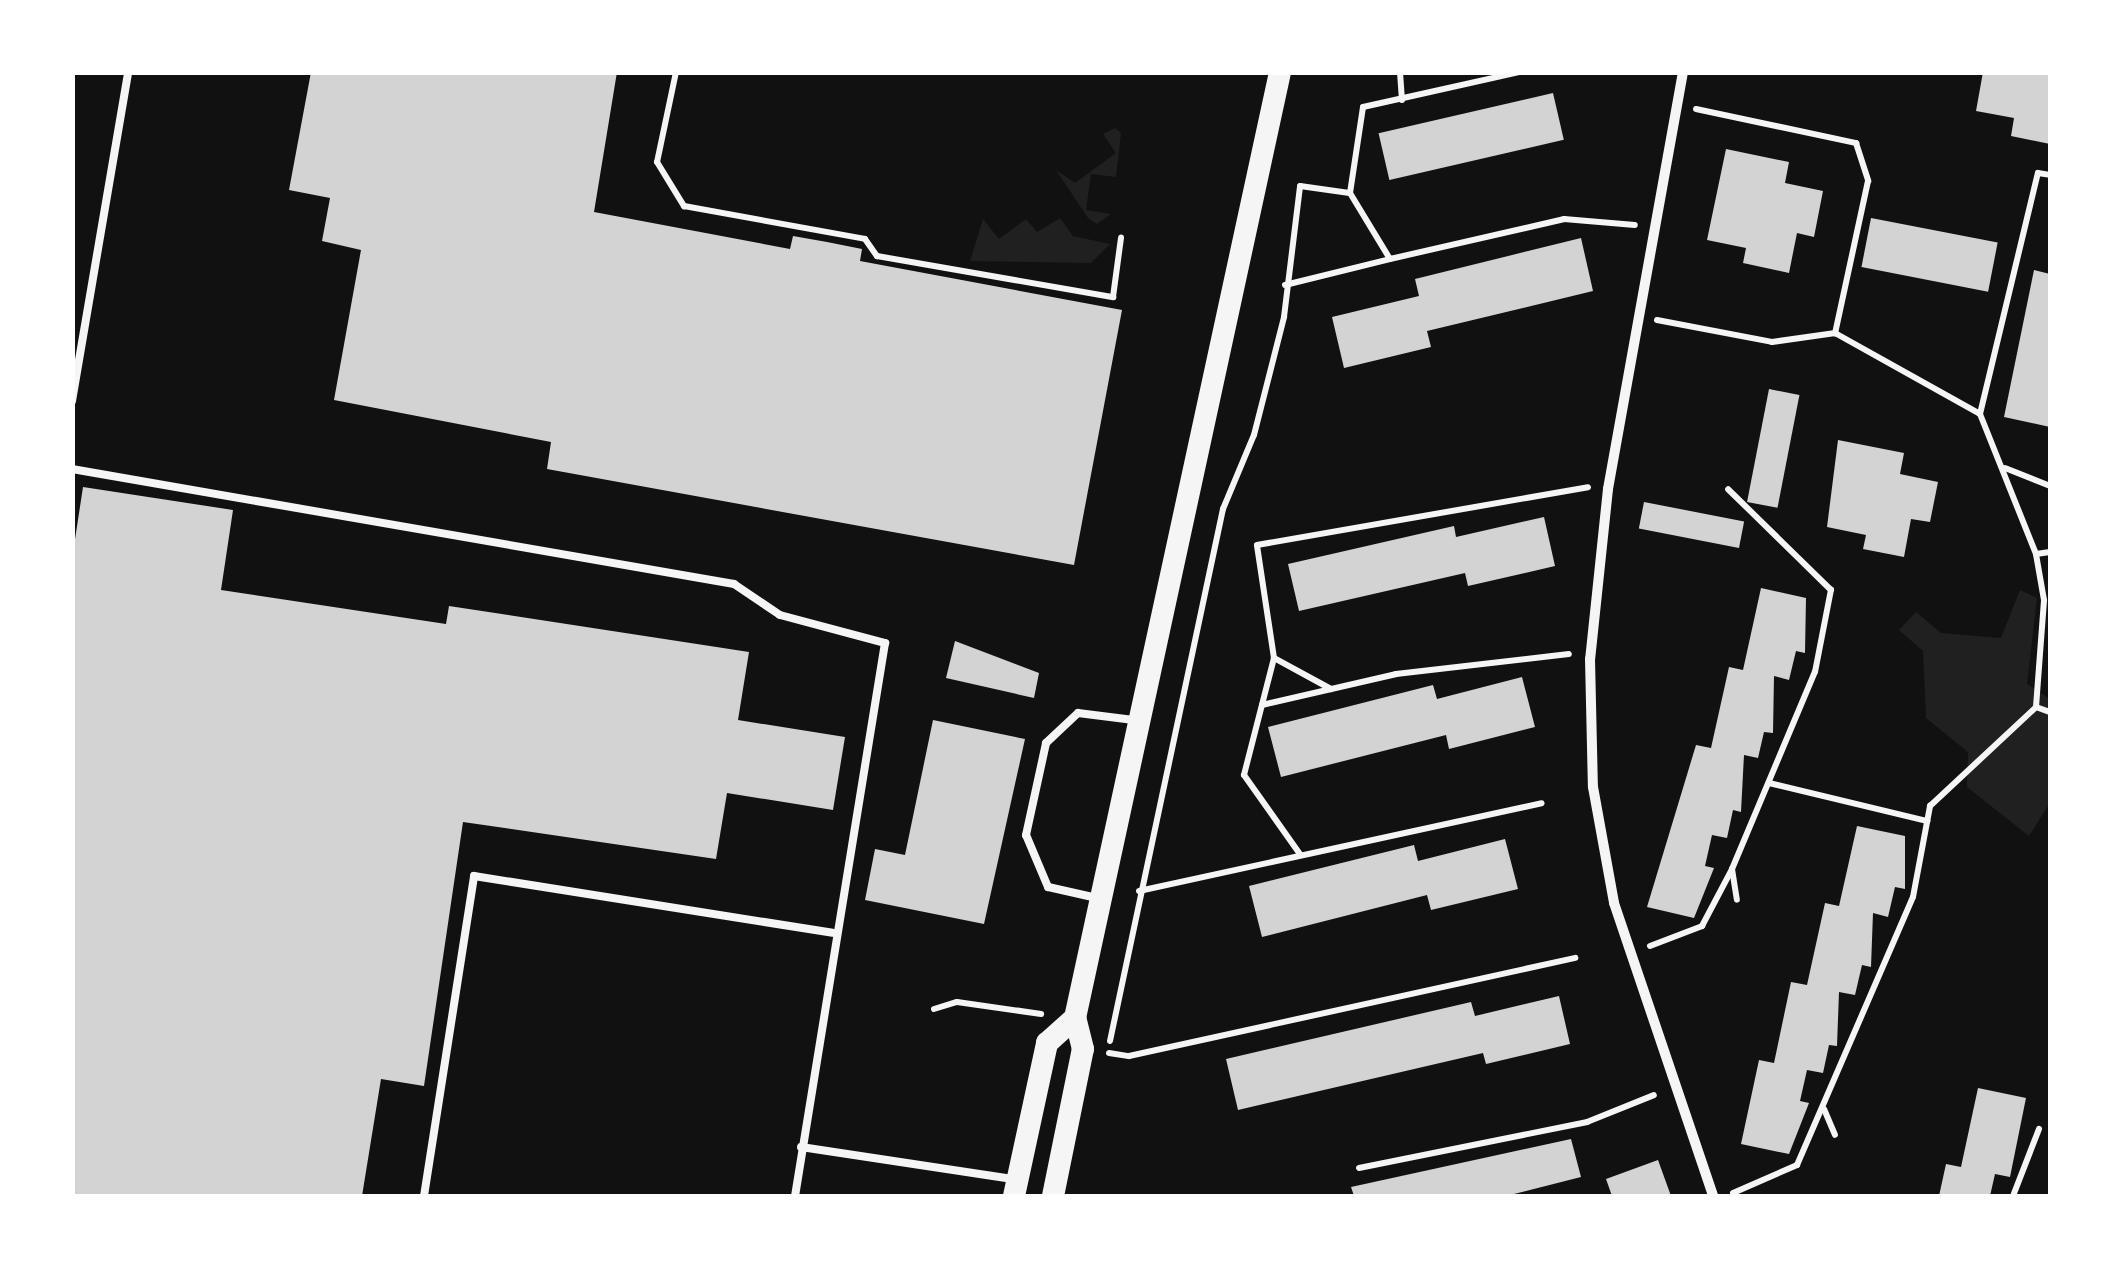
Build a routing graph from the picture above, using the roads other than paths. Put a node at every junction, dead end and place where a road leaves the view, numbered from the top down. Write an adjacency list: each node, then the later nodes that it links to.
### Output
1 (128, 72): 4 (lane)
2 (1280, 72): 6 (main road)
3 (1683, 72): 15 (street)
4 (72, 401)
5 (72, 470): 8 (lane)
6 (1143, 722): 7 (main road); 7 (lane)
7 (1102, 899): 9 (main road)
8 (833, 933): 10 (lane); 12 (lane)
9 (1075, 1018): 11 (main road); 14 (main road)
10 (801, 1147): 11 (lane); 13 (lane)
11 (1015, 1188)
12 (424, 1196)
13 (795, 1196)
14 (1052, 1196)
15 (1712, 1196)

